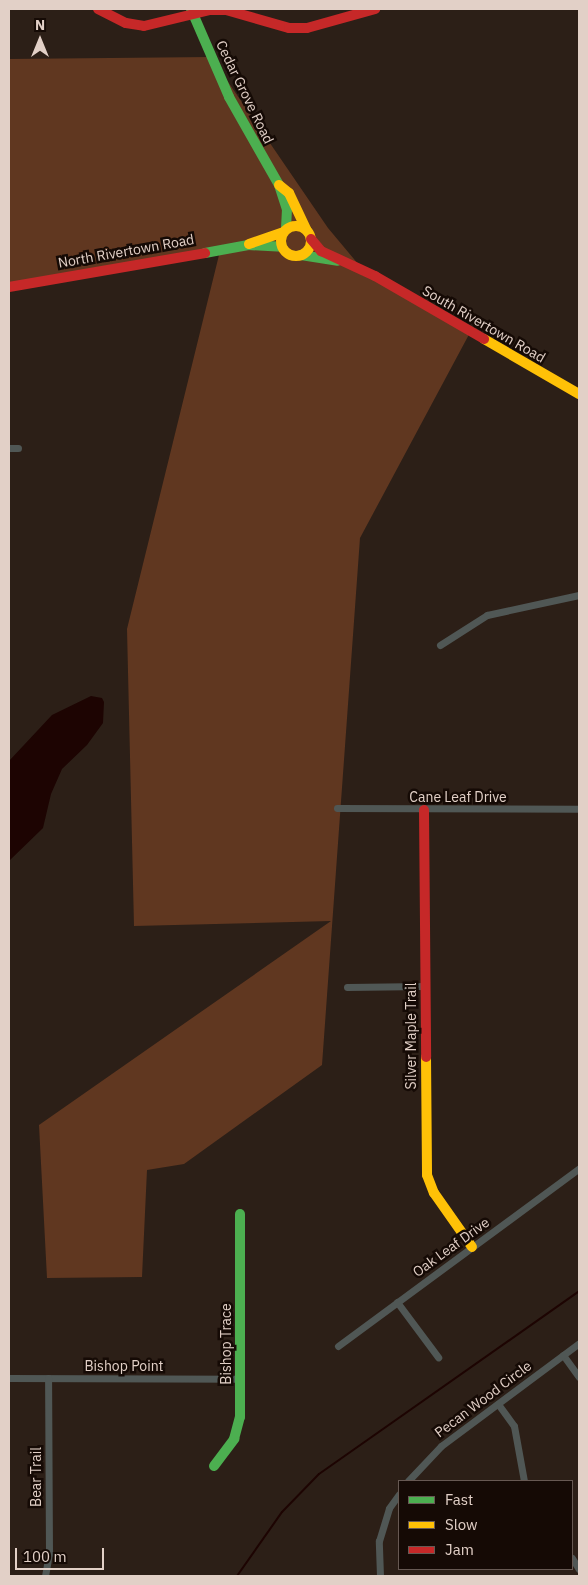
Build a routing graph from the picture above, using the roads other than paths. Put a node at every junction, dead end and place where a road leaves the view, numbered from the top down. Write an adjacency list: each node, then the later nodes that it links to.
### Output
1 (98, 9): 3 (street)
2 (375, 9): 3 (street)
3 (192, 12): 4 (street, Cedar Grove Road)
4 (279, 185): 5 (street, Cedar Grove Road); 6 (street, Cedar Grove Road)
5 (285, 231): 6 (street); 7 (street, North Rivertown Road); 8 (street)
6 (309, 235): 9 (street); 10 (street, Cedar Grove Road)
7 (248, 245): 8 (street, North Rivertown Road); 12 (street, North Rivertown Road)
8 (282, 247): 9 (street)
9 (301, 255): 10 (street, Cedar Grove Road)
10 (338, 261): 11 (street, Cedar Grove Road)
11 (376, 276): 13 (street, South Rivertown Road)
12 (9, 287)
13 (579, 394)
14 (9, 448): 15 (street)
15 (18, 448)
16 (579, 595): 17 (street)
17 (440, 645)
18 (337, 808): 20 (street, Cane Leaf Drive)
19 (579, 809): 20 (street, Cane Leaf Drive)
20 (424, 810): 21 (street, Silver Maple Trail)
21 (425, 986): 22 (street); 25 (street, Silver Maple Trail)
22 (346, 987)
23 (579, 1168): 25 (street, Oak Leaf Drive)
24 (240, 1214): 34 (street, Bishop Trace)
25 (472, 1247): 26 (street, Oak Leaf Drive)
26 (397, 1302): 28 (street, Oak Leaf Drive); 30 (street)
27 (579, 1343): 29 (street, Pecan Wood Circle)
28 (338, 1346)
29 (563, 1356): 31 (street); 35 (street, Pecan Wood Circle)
30 (438, 1357)
31 (579, 1377)
32 (9, 1378): 33 (street, Bishop Point)
33 (48, 1378): 34 (street, Bishop Point); 40 (street, Bear Trail)
34 (240, 1379): 36 (street, Bishop Trace)
35 (498, 1404): 37 (street, Pecan Wood Circle); 38 (street)
36 (214, 1466)
37 (409, 1480)
38 (524, 1480)
39 (398, 1496): 41 (street)
40 (45, 1576)
41 (380, 1576)

